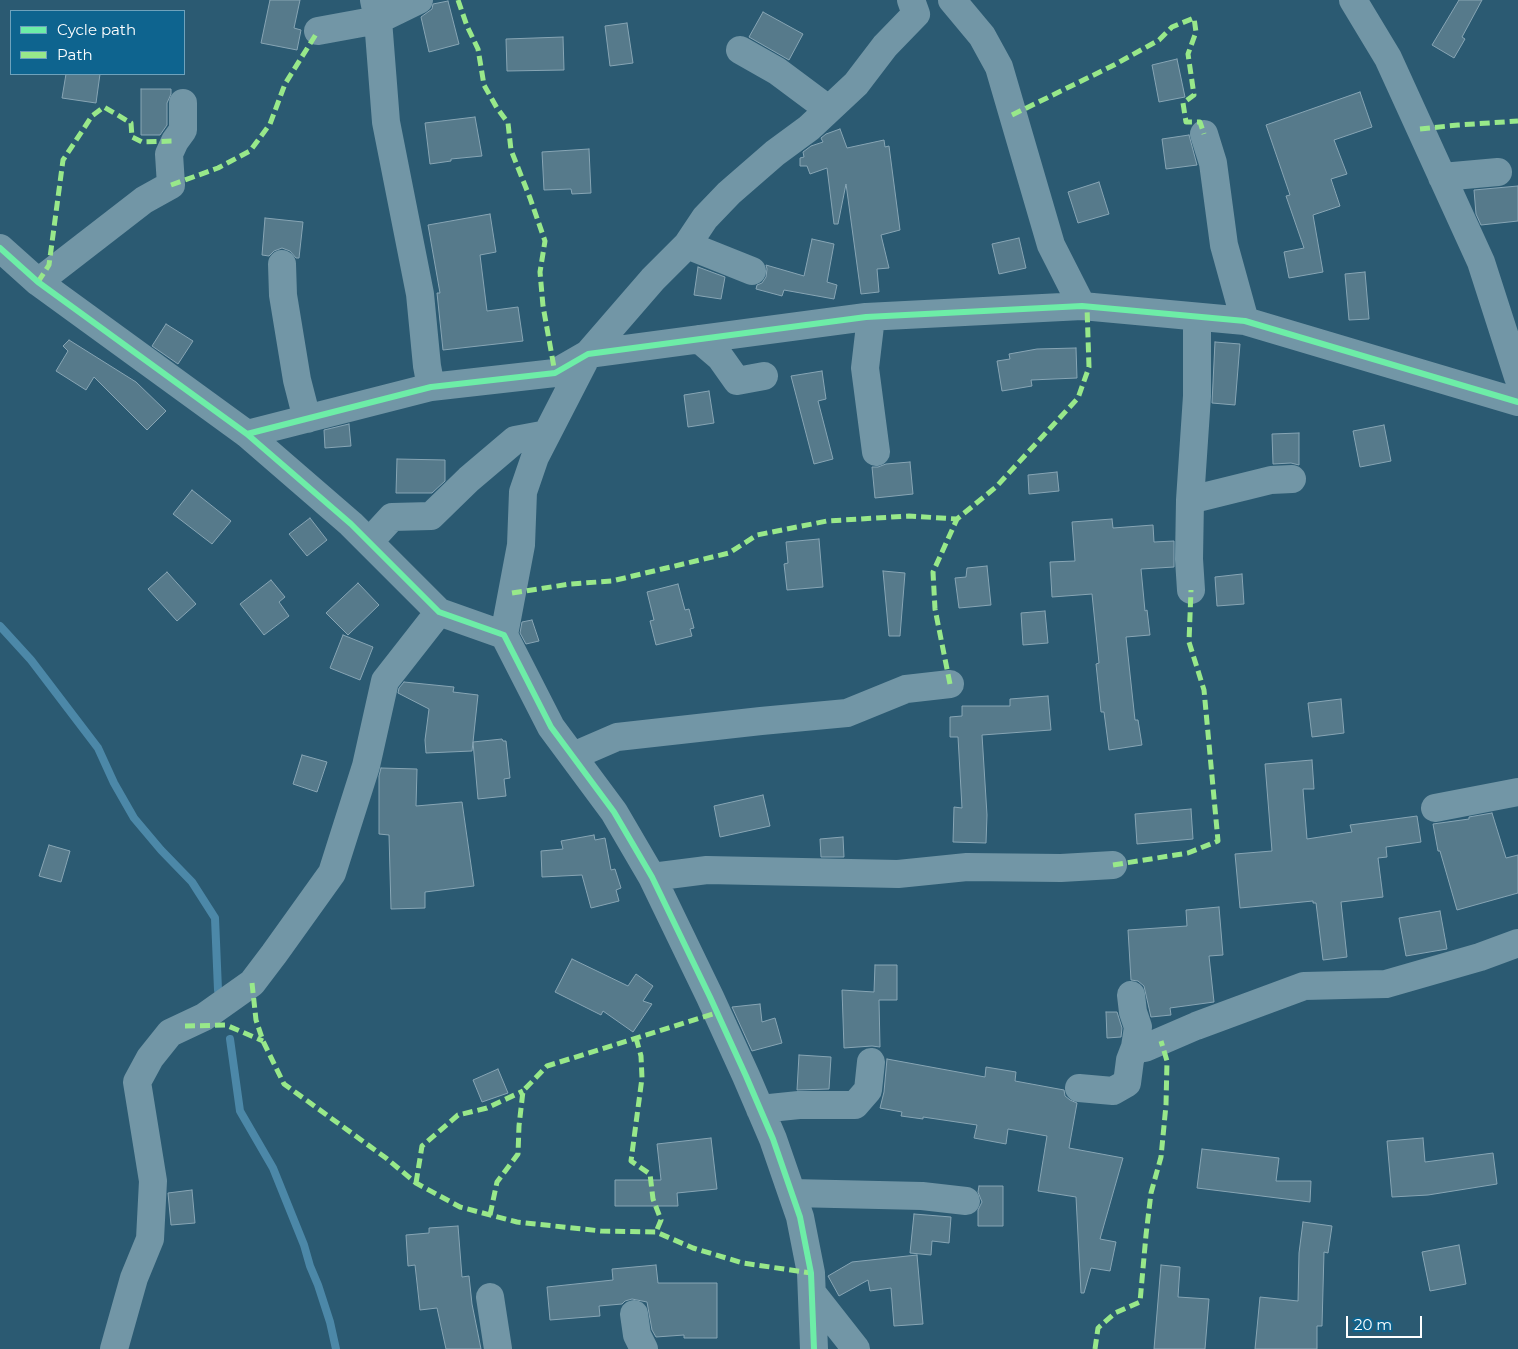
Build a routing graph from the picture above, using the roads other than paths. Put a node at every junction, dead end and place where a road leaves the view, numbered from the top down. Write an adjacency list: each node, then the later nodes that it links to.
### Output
1 (419, 0): 5 (street)
2 (911, 0): 9 (street)
3 (952, 0): 18 (street)
4 (1353, 0): 12 (street)
5 (376, 10): 6 (street); 26 (street)
6 (318, 31)
7 (740, 50): 9 (street)
8 (182, 103): 17 (street)
9 (828, 109): 13 (street)
10 (1204, 134): 21 (street)
11 (1498, 172): 12 (street)
12 (1442, 177): 25 (street)
13 (687, 244): 16 (street); 23 (street)
14 (0, 248): 17 (street)
15 (282, 264): 28 (street)
16 (752, 271)
17 (38, 282): 29 (street)
18 (1082, 306): 19 (street); 20 (street)
19 (1196, 316): 21 (street); 33 (street)
20 (871, 317): 22 (street); 31 (street)
21 (1245, 321): 27 (street)
22 (699, 339): 23 (street); 24 (street)
23 (588, 354): 26 (street); 30 (street)
24 (764, 376)
25 (1518, 377)
26 (431, 387): 28 (street)
27 (1518, 402)
28 (307, 419): 29 (street)
29 (248, 434): 34 (street)
30 (547, 434): 34 (street); 37 (street)
31 (876, 452)
32 (1292, 479): 33 (street)
33 (1190, 500): 35 (street)
34 (369, 542): 36 (street)
35 (1191, 590)
36 (439, 612): 37 (street); 55 (street)
37 (504, 635): 39 (street)
38 (950, 684): 39 (street)
39 (573, 756): 43 (street)
40 (1518, 792): 41 (street)
41 (1435, 808)
42 (1113, 865): 43 (street)
43 (652, 877): 49 (street)
44 (1518, 943): 46 (street)
45 (1131, 995): 46 (street)
46 (1135, 1047): 48 (street)
47 (871, 1062): 49 (street)
48 (1079, 1088)
49 (760, 1109): 50 (street)
50 (792, 1193): 51 (street); 52 (street)
51 (966, 1201)
52 (812, 1293): 58 (street); 59 (street)
53 (490, 1297): 56 (street)
54 (634, 1314): 57 (street)
55 (114, 1349)
56 (498, 1349)
57 (644, 1349)
58 (814, 1349)
59 (856, 1349)

